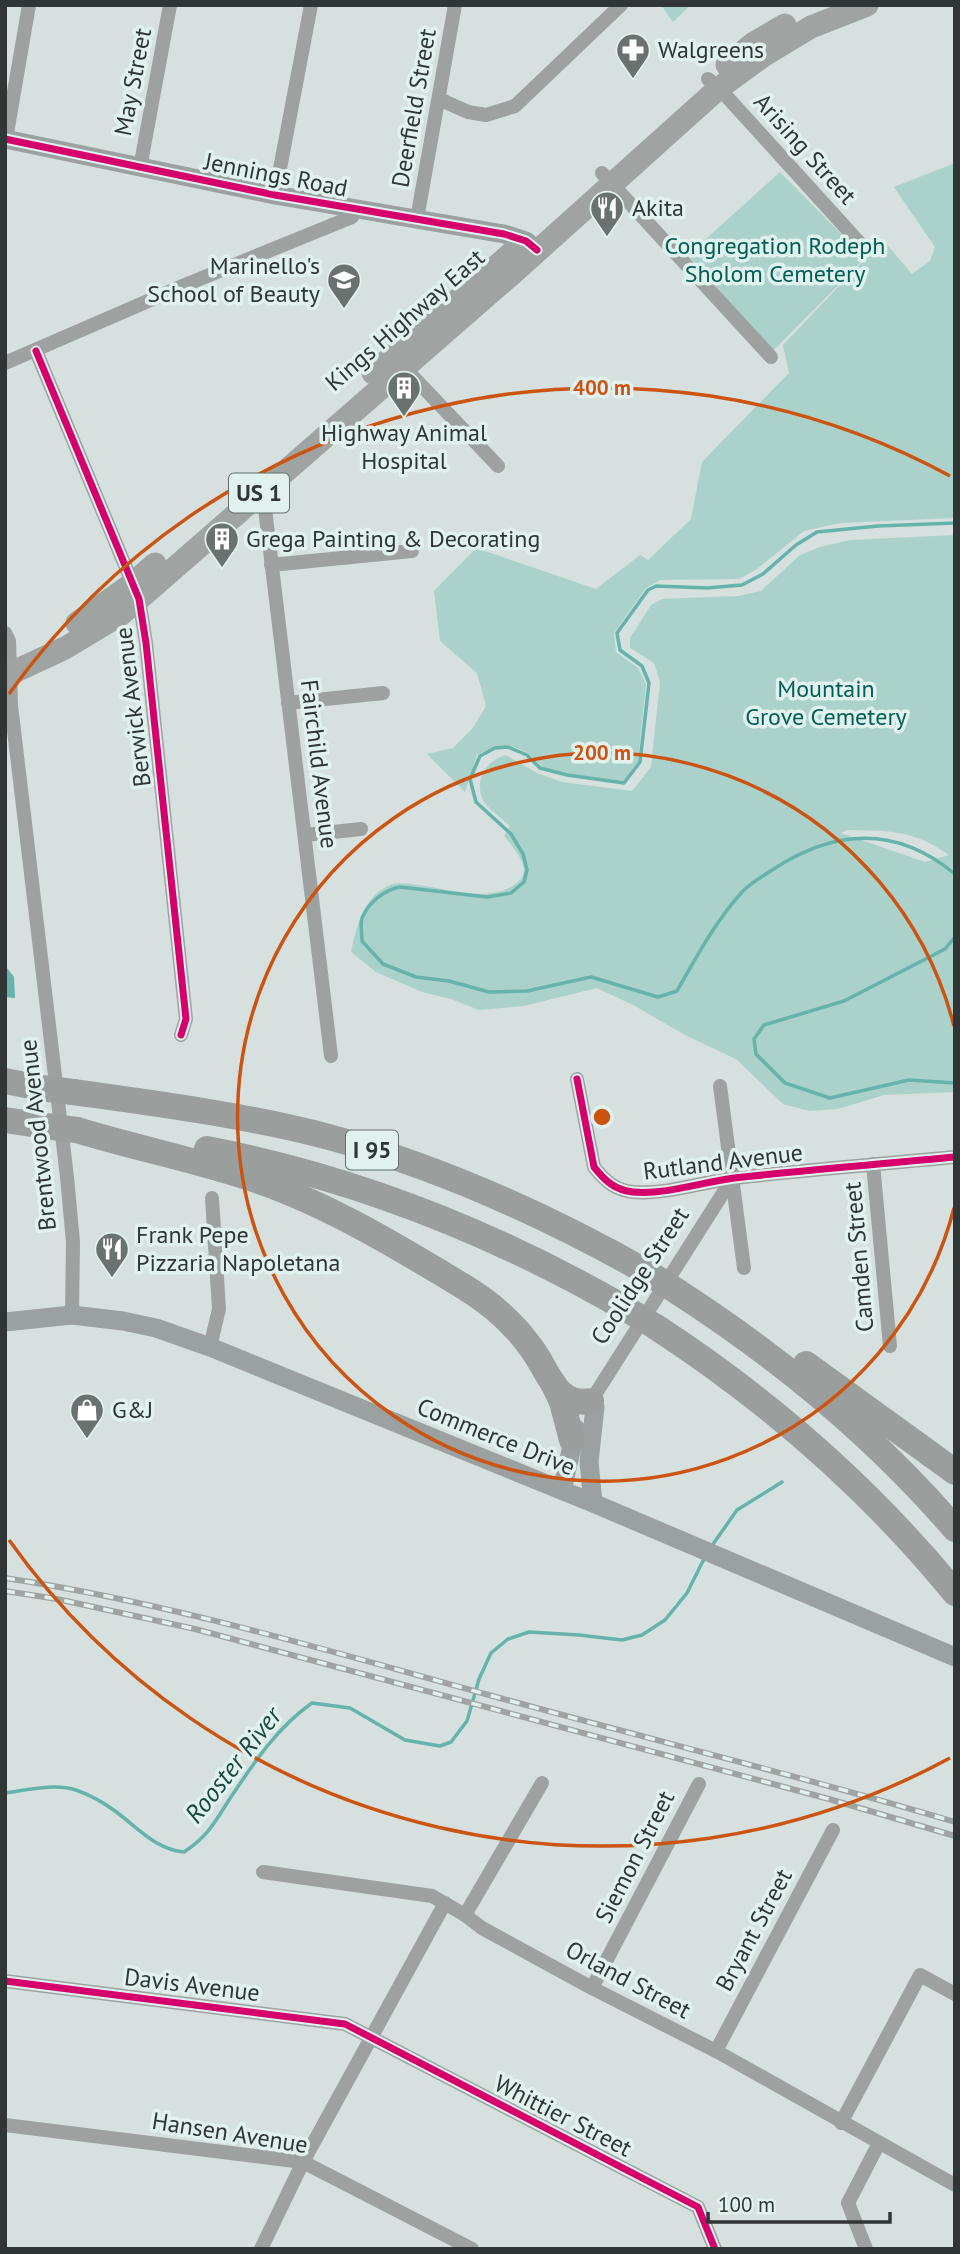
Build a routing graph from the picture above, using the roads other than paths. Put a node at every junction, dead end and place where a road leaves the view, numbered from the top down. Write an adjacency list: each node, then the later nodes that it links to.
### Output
1 (29, 5): 10 (street)
2 (170, 5): 11 (street, May Street)
3 (311, 5): 13 (street)
4 (455, 5): 9 (street, Deerfield Street)
5 (621, 5): 9 (street)
6 (827, 5): 8 (main road, Kings Highway East / US 1)
7 (867, 5): 8 (main road, Kings Highway East / US 1)
8 (714, 84): 12 (main road, Kings Highway East / US 1); 17 (street, Arising Street)
9 (439, 99): 15 (street, Deerfield Street)
10 (6, 139): 11 (main road, Jennings Road)
11 (140, 168): 13 (main road, Jennings Road)
12 (607, 178): 16 (main road, Kings Highway East / US 1); 19 (street)
13 (275, 195): 14 (main road, Jennings Road)
14 (356, 209): 15 (main road, Jennings Road); 18 (street)
15 (417, 219): 16 (main road, Jennings Road)
16 (531, 246): 20 (main road, Kings Highway East / US 1)
17 (866, 250)
18 (36, 351): 21 (street); 26 (street, Berwick Avenue)
19 (771, 357)
20 (399, 361): 22 (street); 23 (main road, Kings Highway East / US 1)
21 (5, 363)
22 (498, 466)
23 (251, 490): 25 (street, Fairchild Avenue); 26 (main road, Kings Highway East / US 1)
24 (412, 551): 25 (street)
25 (271, 565): 30 (street, Fairchild Avenue)
26 (136, 591): 28 (main road, Kings Highway East / US 1); 33 (street, Berwick Avenue)
27 (5, 633): 28 (street, Brentwood Avenue)
28 (7, 667): 46 (street, Brentwood Avenue)
29 (383, 693): 30 (street)
30 (288, 703): 32 (street, Fairchild Avenue)
31 (361, 829): 32 (street)
32 (305, 835): 34 (street, Fairchild Avenue)
33 (181, 1035)
34 (331, 1056)
35 (577, 1079): 42 (street, Rutland Avenue)
36 (5, 1082): 45 (highway, I 95, bridge)
37 (720, 1086): 42 (street)
38 (5, 1123): 39 (highway, I 95, bridge)
39 (77, 1130): 50 (highway); 57 (highway, I 95, bridge)
40 (955, 1157): 41 (street, Rutland Avenue)
41 (873, 1164): 42 (street, Rutland Avenue); 48 (street, Camden Street)
42 (732, 1179): 44 (street); 51 (street, Coolidge Street)
43 (212, 1198): 49 (street)
44 (744, 1268)
45 (681, 1287): 53 (highway); 56 (highway, I 95)
46 (72, 1315): 47 (main road, Commerce Drive); 49 (main road, Commerce Drive)
47 (5, 1322)
48 (890, 1346)
49 (210, 1347): 54 (main road, Commerce Drive)
50 (551, 1378): 51 (highway); 52 (highway)
51 (591, 1401): 52 (main road, Coolidge Street); 55 (main road)
52 (572, 1440): 54 (main road, Coolidge Street)
53 (955, 1472)
54 (562, 1490): 55 (main road, Commerce Drive)
55 (593, 1503): 58 (main road, Commerce Drive)
56 (955, 1529)
57 (955, 1593)
58 (955, 1657)
59 (542, 1783): 64 (street)
60 (699, 1784): 66 (street, Siemon Street)
61 (833, 1830): 69 (street, Bryant Street)
62 (263, 1872): 63 (street, Orland Street)
63 (445, 1903): 64 (street, Orland Street); 68 (street)
64 (465, 1915): 66 (street, Orland Street)
65 (5, 1981): 68 (street, Davis Avenue)
66 (592, 1988): 69 (street, Orland Street)
67 (955, 1994): 70 (street)
68 (370, 2038): 73 (street); 77 (street, Whittier Street)
69 (716, 2052): 70 (street, Orland Street)
70 (841, 2123): 72 (street, Orland Street)
71 (5, 2125): 73 (street, Hansen Avenue)
72 (879, 2144): 74 (street, Orland Street); 78 (street)
73 (303, 2162): 75 (street); 76 (street, Hansen Avenue)
74 (955, 2185)
75 (261, 2249)
76 (472, 2249)
77 (715, 2249)
78 (866, 2249)

